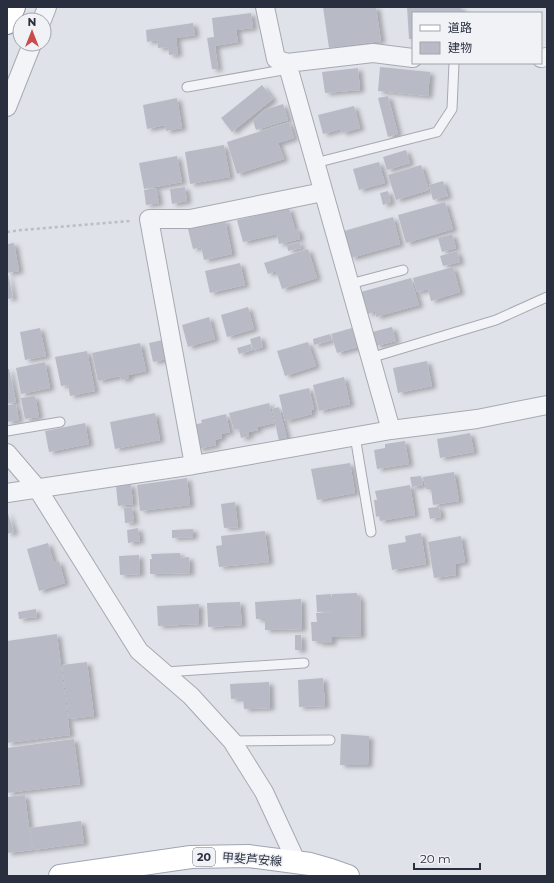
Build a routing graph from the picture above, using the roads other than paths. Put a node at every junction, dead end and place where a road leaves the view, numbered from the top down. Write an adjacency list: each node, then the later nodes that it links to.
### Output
1 (14, 7): 3 (main road)
2 (265, 7): 7 (street)
3 (7, 23)
4 (29, 52): 9 (street)
5 (412, 58): 7 (street)
6 (454, 64): 10 (lane)
7 (288, 66): 8 (lane); 10 (street)
8 (187, 87)
9 (7, 107)
10 (315, 163): 11 (street)
11 (323, 192): 13 (street); 22 (street)
12 (403, 270): 13 (lane)
13 (350, 284): 15 (street)
14 (547, 297): 15 (lane)
15 (370, 358): 18 (street)
16 (547, 405): 18 (street)
17 (60, 422): 19 (lane)
18 (391, 430): 20 (street)
19 (7, 431)
20 (355, 436): 22 (street); 25 (lane)
21 (7, 453): 23 (street)
22 (194, 465): 23 (street)
23 (37, 488): 24 (street); 27 (street)
24 (7, 493)
25 (371, 532)
26 (304, 664): 27 (lane)
27 (164, 672): 29 (street)
28 (330, 740): 29 (lane)
29 (232, 741): 30 (street)
30 (306, 868): 31 (main road, 甲斐芦安線 / 20); 32 (main road, 甲斐芦安線 / 20)
31 (60, 876)
32 (348, 876)

